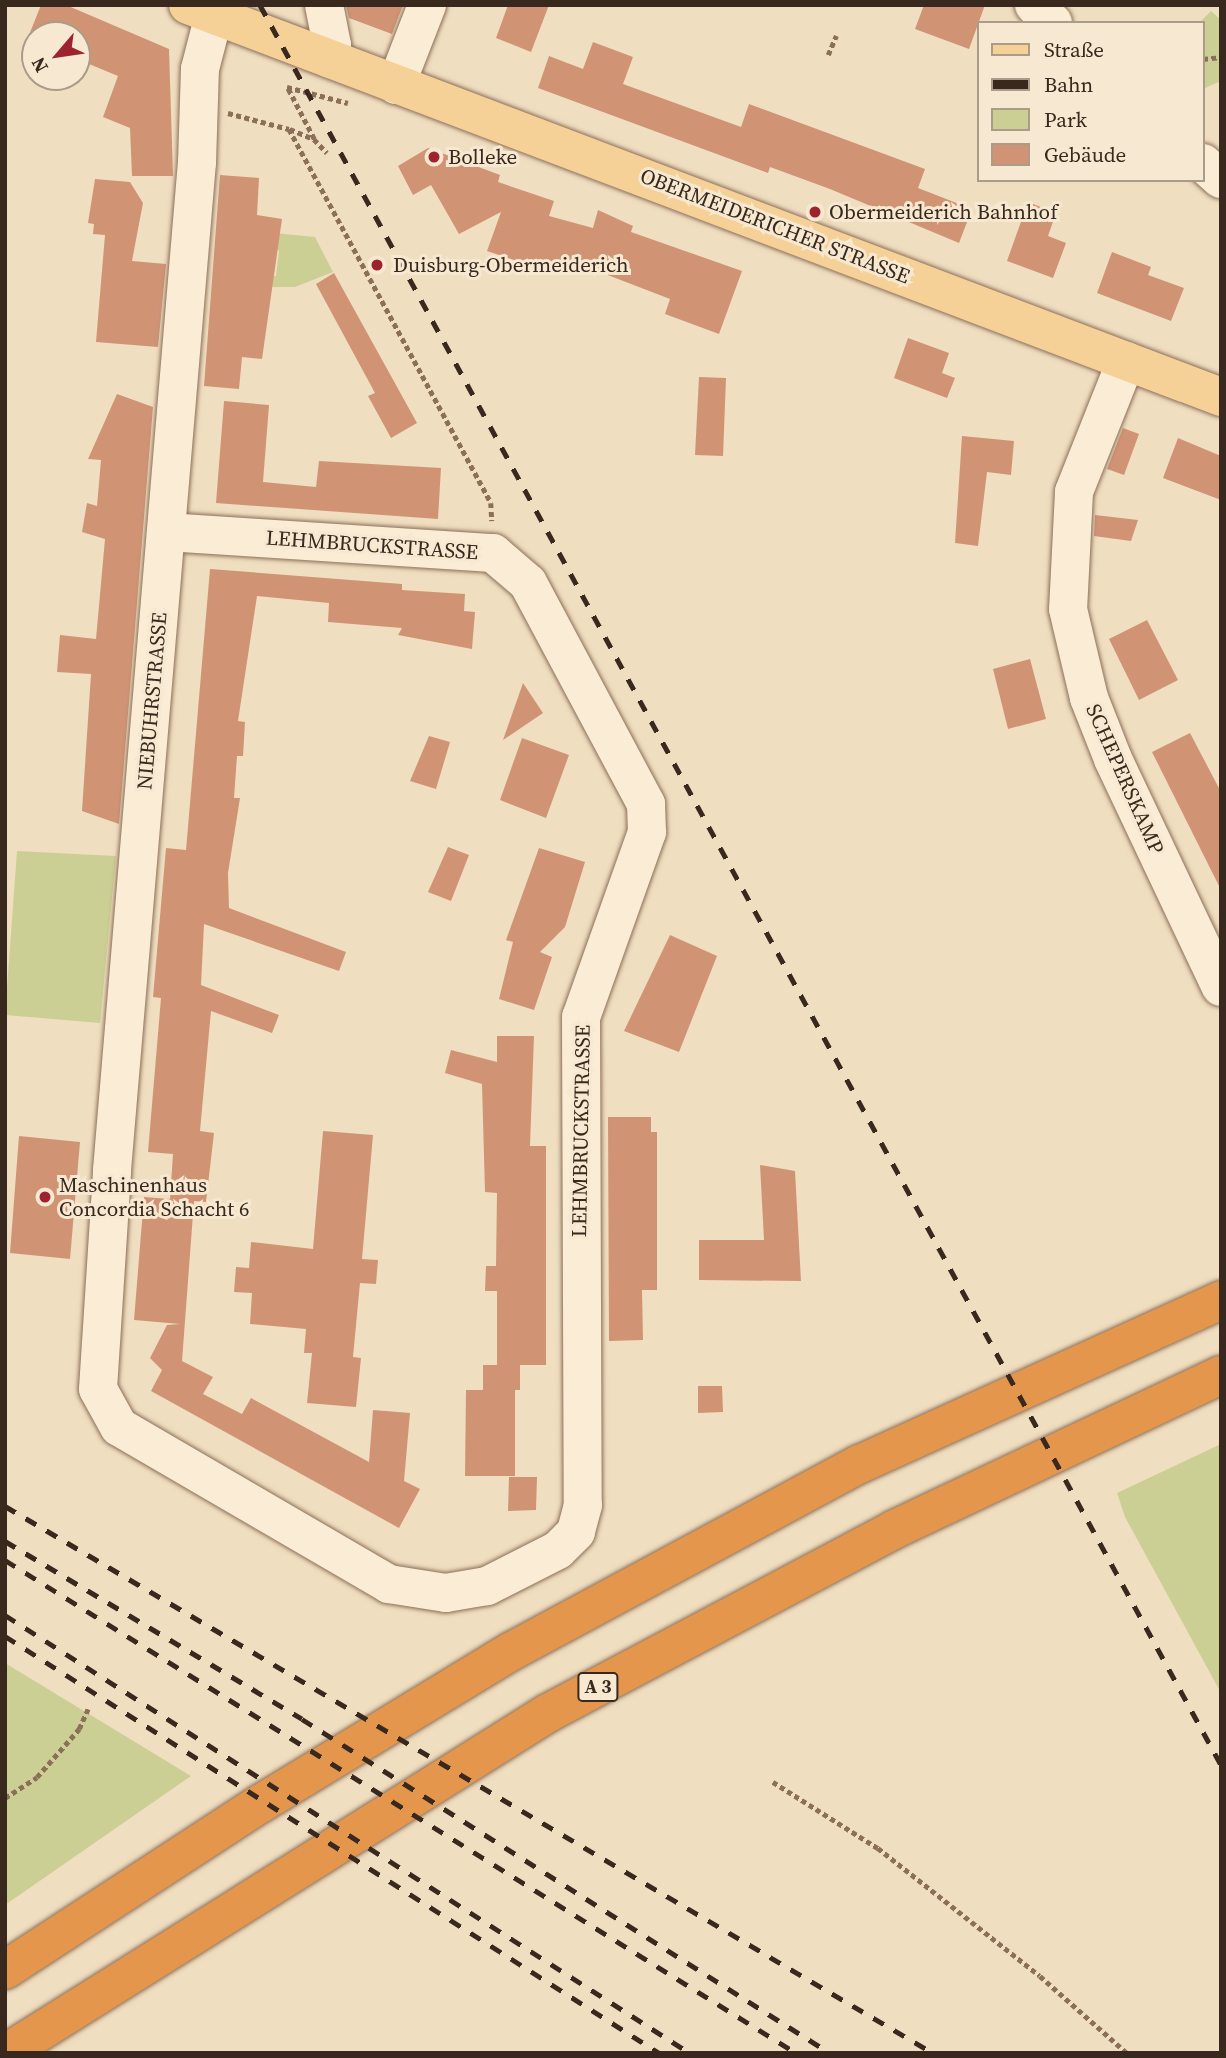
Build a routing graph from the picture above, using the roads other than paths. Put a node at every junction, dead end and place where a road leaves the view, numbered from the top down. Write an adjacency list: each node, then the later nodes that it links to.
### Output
1 (324, 5): 6 (street)
2 (427, 5): 7 (street)
3 (1034, 5): 5 (street)
4 (201, 10): 6 (main road, OBERMEIDERICHER STRASSE); 12 (street, NIEBUHRSTRASSE)
5 (1051, 21)
6 (328, 58): 7 (main road, OBERMEIDERICHER STRASSE)
7 (396, 85): 10 (main road, OBERMEIDERICHER STRASSE)
8 (1205, 165): 9 (street)
9 (1221, 179)
10 (1126, 361): 11 (main road, OBERMEIDERICHER STRASSE); 13 (street, SCHEPERSKAMP)
11 (1221, 397)
12 (166, 532): 16 (street, NIEBUHRSTRASSE); 16 (street, LEHMBRUCKSTRASSE)
13 (1221, 987)
14 (1221, 1300): 17 (highway)
15 (1221, 1375): 18 (highway, A 3)
16 (98, 1390)
17 (5, 1970)
18 (6, 2053)

